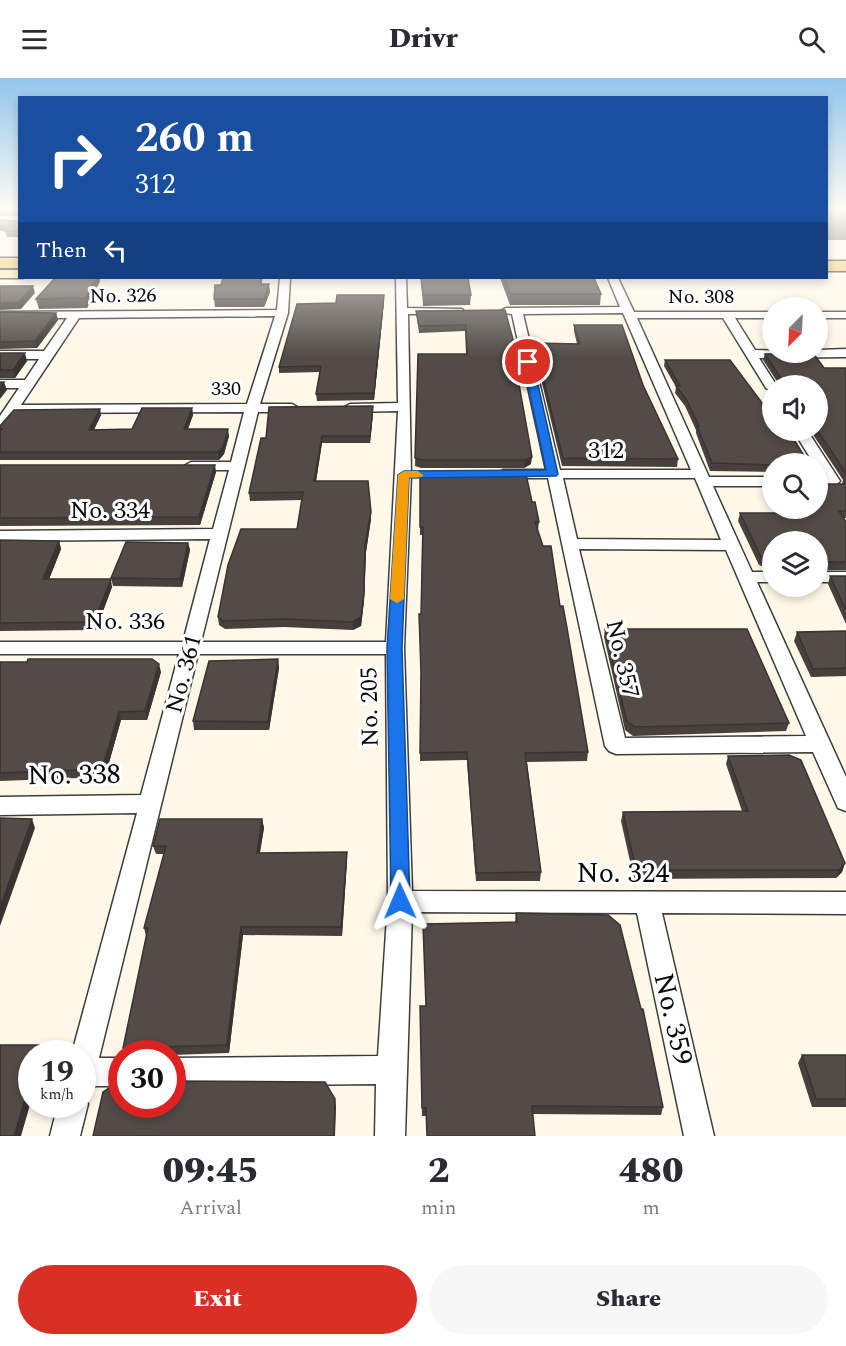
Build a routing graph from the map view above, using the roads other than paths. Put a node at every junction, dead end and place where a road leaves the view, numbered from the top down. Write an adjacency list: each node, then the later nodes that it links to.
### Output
1 (0, 263): 2 (main road)
2 (18, 263)
3 (828, 266): 4 (main road)
4 (846, 266)
5 (0, 272): 6 (main road)
6 (18, 272)
7 (285, 279): 15 (street, No. 361)
8 (400, 279): 11 (street, No. 205)
9 (613, 279): 16 (street)
10 (38, 300): 18 (street)
11 (403, 311): 12 (street); 31 (street, No. 205)
12 (468, 311)
13 (490, 311): 14 (street, No. 308)
14 (517, 311): 16 (street, No. 308); 41 (street)
15 (282, 313): 19 (street, No. 326); 32 (street, No. 361)
16 (630, 313): 20 (street, No. 308); 42 (street)
17 (0, 315): 18 (street, No. 326)
18 (25, 315): 19 (street, No. 326)
19 (75, 315): 27 (street)
20 (727, 315): 21 (street, No. 308); 25 (street)
21 (762, 315)
22 (828, 315): 23 (street)
23 (846, 315)
24 (846, 352): 25 (street)
25 (750, 354): 28 (street)
26 (0, 355): 27 (street)
27 (49, 355): 30 (street)
28 (764, 375)
29 (0, 384): 30 (street)
30 (29, 384): 35 (street)
31 (405, 407): 34 (street); 55 (street, No. 205)
32 (252, 408): 33 (street, 330); 35 (street, 330); 39 (street, No. 361)
33 (312, 408)
34 (335, 408)
35 (12, 409): 36 (street)
36 (0, 426)
37 (807, 441): 44 (street)
38 (172, 466): 39 (street)
39 (238, 466): 45 (street, No. 361)
40 (484, 474): 41 (street, 312)
41 (552, 474): 42 (street, 312); 47 (street)
42 (702, 478): 43 (street, 312); 48 (street)
43 (762, 481)
44 (832, 481)
45 (221, 534): 46 (street, No. 334); 54 (street, No. 361)
46 (0, 536)
47 (570, 544): 48 (street); 56 (street, No. 357)
48 (732, 544): 49 (street)
49 (746, 577): 50 (street); 56 (street)
50 (762, 577)
51 (828, 577): 52 (street)
52 (846, 577)
53 (0, 648): 54 (street, No. 336)
54 (192, 648): 55 (street, No. 336); 58 (street, No. 361)
55 (395, 648): 60 (street, No. 205)
56 (819, 744): 57 (street)
57 (846, 802)
58 (149, 804): 59 (street, No. 338); 63 (street, No. 361)
59 (0, 806)
60 (400, 901): 61 (street, No. 324); 64 (street, No. 205)
61 (647, 903): 62 (street, No. 324); 69 (street, No. 359)
62 (846, 903)
63 (90, 1040)
64 (391, 1070): 65 (street); 68 (street, No. 205)
65 (186, 1072)
66 (70, 1118): 67 (street)
67 (65, 1136)
68 (390, 1136)
69 (699, 1136)

